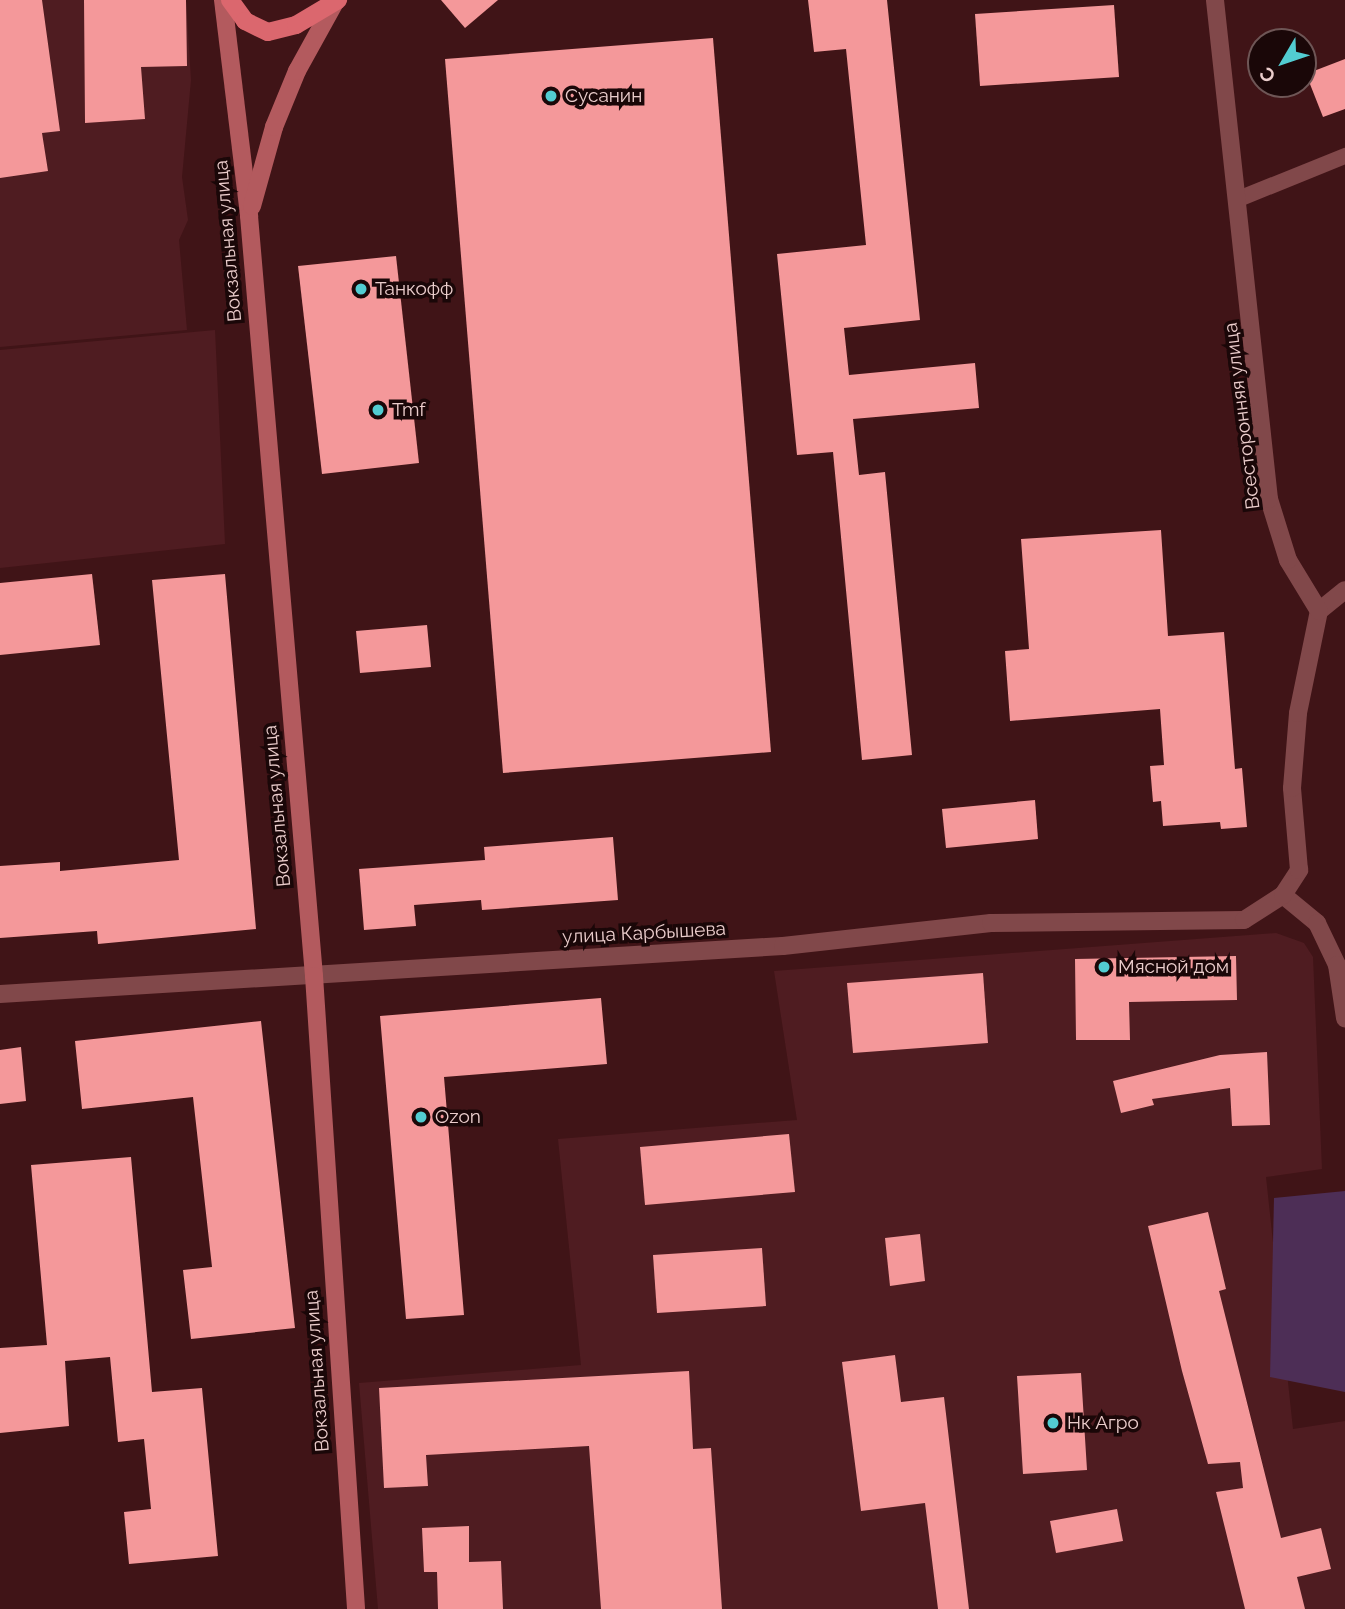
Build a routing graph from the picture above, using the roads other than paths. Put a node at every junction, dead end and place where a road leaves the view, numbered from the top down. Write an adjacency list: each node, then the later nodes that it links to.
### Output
1 (223, 0): 7 (main road, Вокзальная улица)
2 (230, 0): 4 (main road)
3 (1215, 0): 6 (street, Всесторонняя улица)
4 (336, 2): 7 (main road)
5 (1345, 156): 6 (lane)
6 (1236, 200): 9 (street, Всесторонняя улица)
7 (249, 216): 11 (main road, Вокзальная улица)
8 (1345, 590): 9 (street)
9 (1319, 611): 10 (street)
10 (1283, 895): 11 (street, улица Карбышева); 13 (street)
11 (314, 976): 12 (street, улица Карбышева); 14 (main road, Вокзальная улица)
12 (0, 994)
13 (1345, 1017)
14 (356, 1609)

